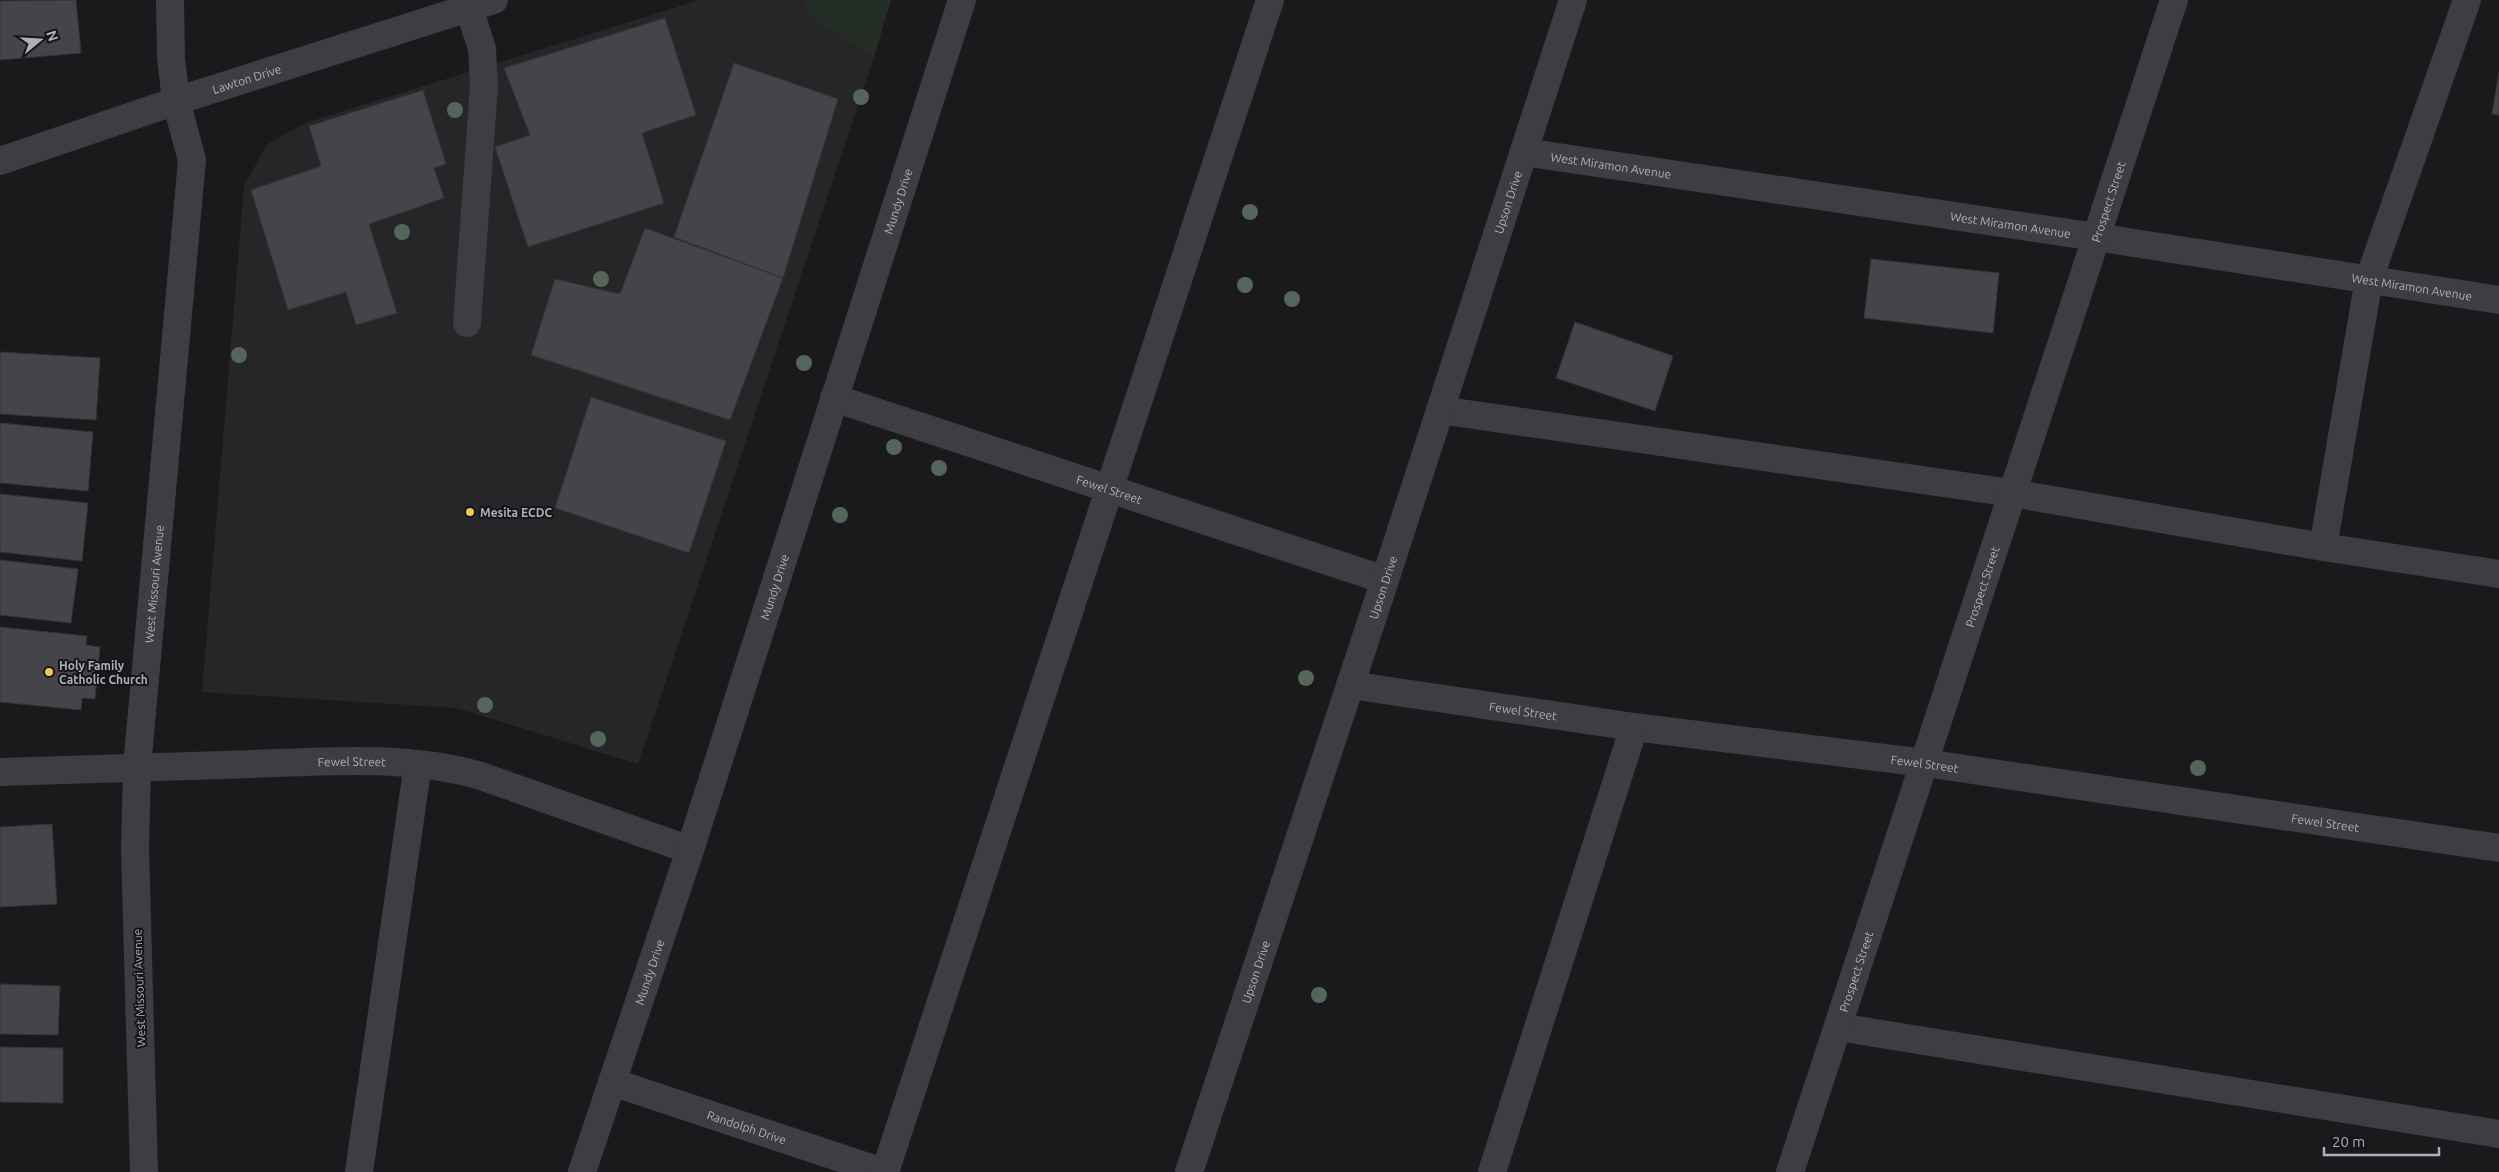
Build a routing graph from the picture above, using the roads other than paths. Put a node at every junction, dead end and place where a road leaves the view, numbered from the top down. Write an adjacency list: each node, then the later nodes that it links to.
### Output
1 (170, 0): 8 (street, West Missouri Avenue)
2 (962, 0): 15 (street, Mundy Drive)
3 (1270, 0): 17 (street)
4 (1573, 0): 9 (street, Upson Drive)
5 (2174, 0): 11 (street, Prospect Street)
6 (2467, 0): 12 (street)
7 (481, 4): 8 (street, Lawton Drive); 14 (street)
8 (176, 101): 10 (street, Lawton Drive); 26 (street, West Missouri Avenue)
9 (1524, 152): 11 (street, West Miramon Avenue); 16 (street, Upson Drive)
10 (0, 161)
11 (2096, 237): 12 (street, West Miramon Avenue); 18 (street, Prospect Street)
12 (2369, 279): 13 (street, West Miramon Avenue); 19 (street)
13 (2499, 300)
14 (467, 323)
15 (834, 398): 17 (street, Fewel Street); 29 (street, Mundy Drive)
16 (1440, 410): 18 (street); 21 (street, Upson Drive)
17 (1108, 488): 21 (street, Fewel Street); 37 (street)
18 (2012, 493): 19 (street); 24 (street, Prospect Street)
19 (2323, 546): 20 (street)
20 (2499, 574)
21 (1385, 580): 22 (street, Upson Drive)
22 (1350, 685): 23 (street, Fewel Street); 33 (street, Upson Drive)
23 (1634, 728): 24 (street, Fewel Street); 38 (street)
24 (1925, 763): 28 (street, Fewel Street); 30 (street, Prospect Street)
25 (418, 764): 26 (street, Fewel Street); 29 (street, Fewel Street); 35 (street)
26 (137, 767): 27 (street, Fewel Street); 34 (street, West Missouri Avenue)
27 (0, 772)
28 (2499, 848)
29 (690, 850): 31 (street, Mundy Drive)
30 (1838, 1027): 32 (street); 39 (street, Prospect Street)
31 (612, 1082): 36 (street, Mundy Drive); 37 (street, Randolph Drive)
32 (2499, 1134)
33 (1193, 1171)
34 (144, 1172)
35 (359, 1172)
36 (582, 1172)
37 (884, 1172)
38 (1492, 1172)
39 (1790, 1172)

